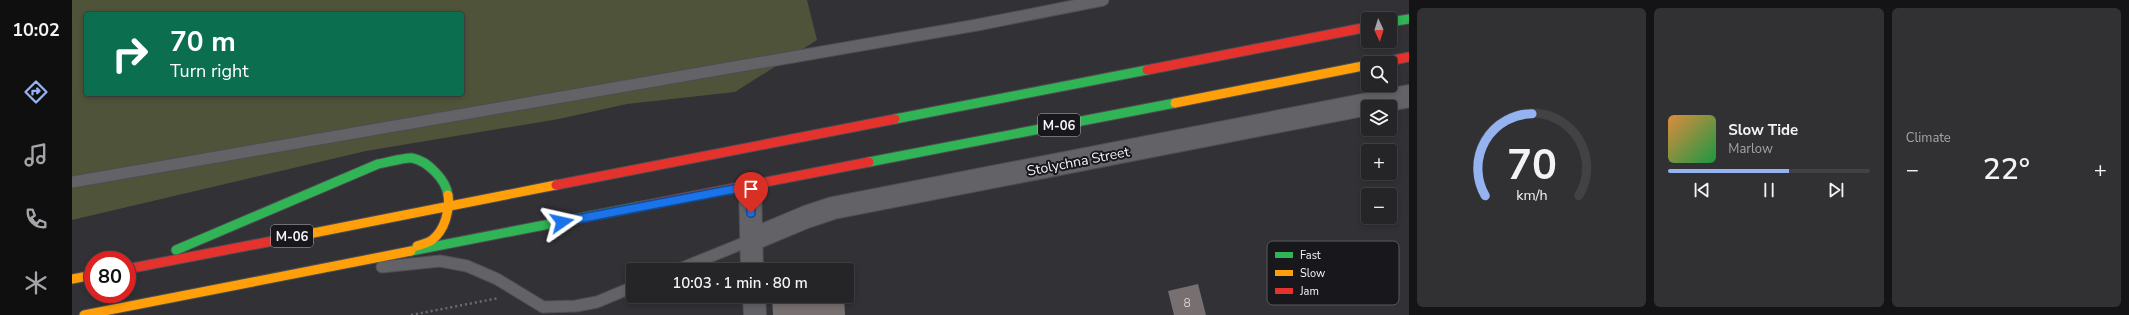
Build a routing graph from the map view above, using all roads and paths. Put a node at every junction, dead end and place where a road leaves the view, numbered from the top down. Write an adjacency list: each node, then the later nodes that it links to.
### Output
1 (1102, 0): 9 (lane)
2 (1409, 19): 3 (highway)
3 (1397, 21)
4 (1361, 27): 11 (highway, М-06)
5 (1409, 57): 6 (highway)
6 (1397, 59)
7 (1361, 66): 10 (highway, М-06)
8 (1409, 96): 12 (street, Stolychna Street)
9 (72, 182)
10 (750, 186): 12 (street); 13 (highway, М-06)
11 (449, 204): 13 (highway); 16 (highway); 17 (highway, М-06)
12 (751, 240): 14 (lane); 15 (street)
13 (405, 252): 19 (highway, М-06)
14 (694, 263)
15 (752, 263)
16 (136, 266)
17 (136, 267)
18 (84, 277): 20 (highway)
19 (270, 279): 21 (lane); 24 (highway, М-06)
20 (72, 280)
21 (626, 290)
22 (504, 298): 25 (path)
23 (754, 303): 26 (street)
24 (84, 315)
25 (411, 315)
26 (755, 315)

